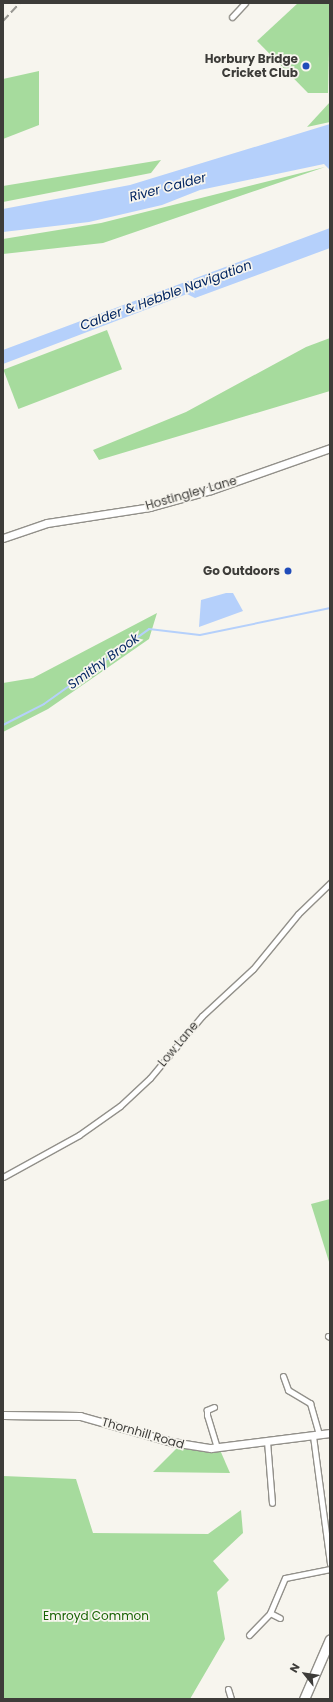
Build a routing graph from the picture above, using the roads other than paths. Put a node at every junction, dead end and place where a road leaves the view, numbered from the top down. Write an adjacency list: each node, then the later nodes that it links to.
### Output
1 (245, 3): 2 (street)
2 (232, 17)
3 (330, 448): 4 (main road, Hostingley Lane)
4 (3, 538)
5 (330, 883): 6 (street, Low Lane)
6 (3, 1177)
7 (283, 1376): 11 (street)
8 (214, 1406): 13 (street)
9 (3, 1415): 13 (main road, Thornhill Road)
10 (330, 1433): 11 (main road, Thornhill Road)
11 (316, 1435): 12 (main road, Thornhill Road); 15 (street)
12 (267, 1441): 13 (main road, Thornhill Road); 14 (street)
13 (217, 1447)
14 (272, 1503)
15 (330, 1564)
16 (330, 1569): 17 (street)
17 (270, 1613): 18 (street); 19 (street)
18 (280, 1618)
19 (249, 1635)
20 (329, 1642): 23 (highway)
21 (228, 1689): 22 (street)
22 (231, 1699)
23 (304, 1699)

